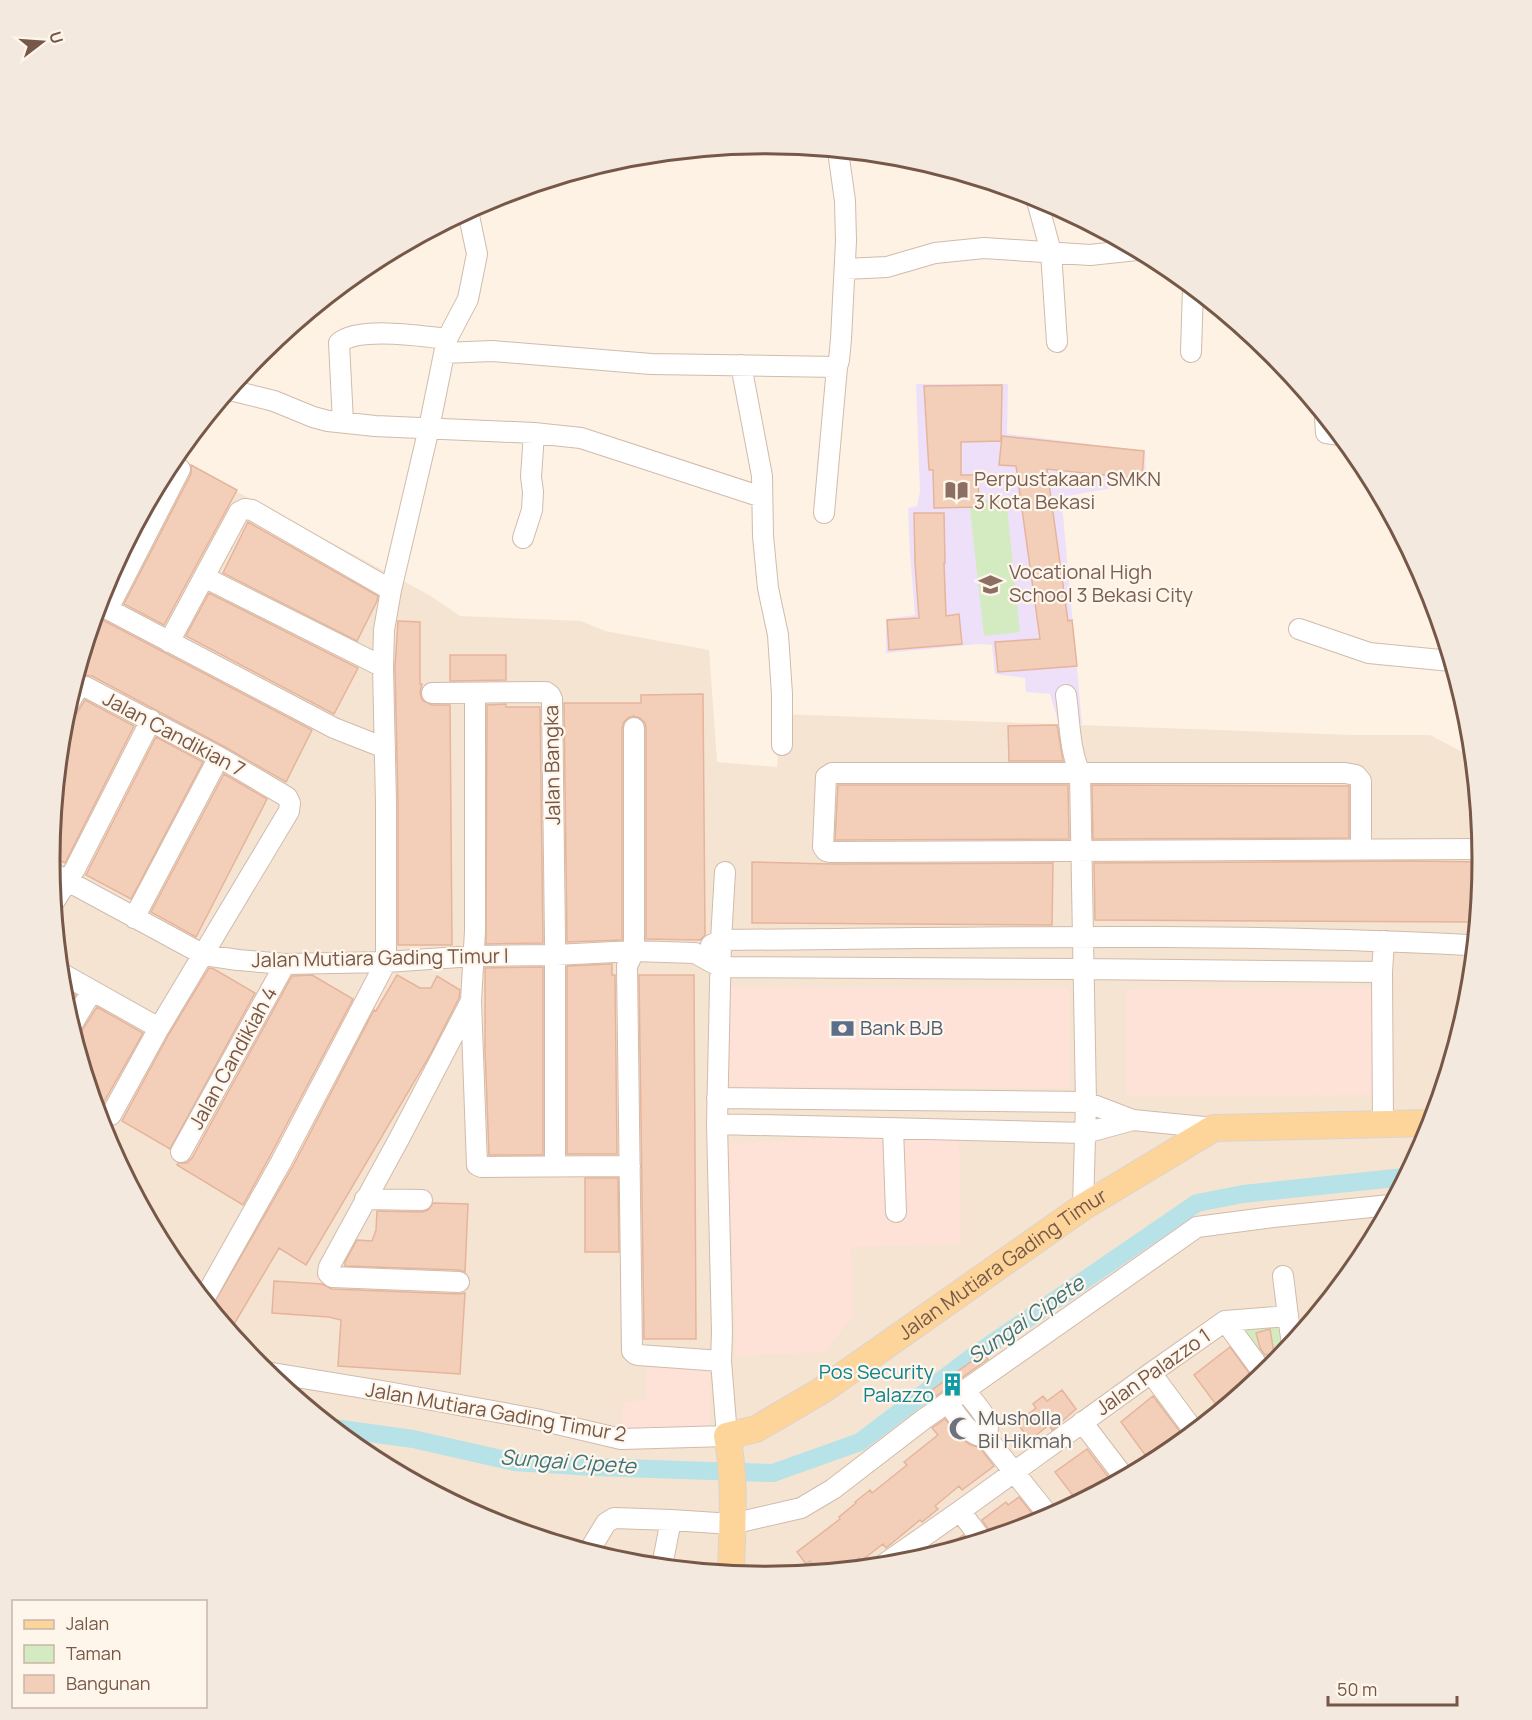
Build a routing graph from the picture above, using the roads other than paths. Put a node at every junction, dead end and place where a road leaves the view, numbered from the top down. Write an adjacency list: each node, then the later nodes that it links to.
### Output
1 (839, 158): 6 (street)
2 (1039, 210): 5 (street)
3 (470, 220): 9 (street)
4 (1123, 251): 5 (street)
5 (1051, 252): 6 (street); 8 (street)
6 (845, 269): 12 (street)
7 (1193, 298): 10 (street)
8 (1058, 342)
9 (445, 346): 11 (street); 14 (street); 15 (street)
10 (1191, 352)
11 (741, 365): 12 (street); 18 (street)
12 (837, 367): 19 (street)
13 (238, 392): 14 (street)
14 (343, 422): 15 (street)
15 (429, 428): 16 (street); 23 (street)
16 (534, 434): 18 (street); 20 (street)
17 (180, 469): 21 (street)
18 (762, 497): 35 (street)
19 (824, 513)
20 (523, 538)
21 (120, 576)
22 (204, 577): 23 (street); 26 (street); 28 (street)
23 (391, 590): 28 (street)
24 (107, 609): 26 (street)
25 (1299, 628): 27 (street)
26 (169, 642): 36 (street)
27 (1443, 660)
28 (383, 667): 36 (street)
29 (82, 687): 33 (street, Jalan Candikian 7)
30 (432, 693): 31 (street, Jalan Bangka)
31 (475, 693): 53 (street, Jalan Bangka); 54 (street)
32 (1066, 694): 38 (street)
33 (151, 720): 37 (street, Jalan Candikian 7); 43 (street)
34 (634, 728): 50 (street)
35 (782, 745)
36 (385, 748): 55 (street)
37 (219, 757): 45 (street); 52 (street, Jalan Candikian 7)
38 (1080, 773): 39 (street); 41 (street); 41 (street)
39 (1361, 849): 40 (street); 41 (street)
40 (1472, 849)
41 (1082, 852): 46 (street)
42 (725, 872): 47 (street)
43 (61, 876)
44 (61, 879): 45 (street, Jalan Mutiara Gading Timur I)
45 (134, 918): 52 (street, Jalan Mutiara Gading Timur I)
46 (1082, 936): 47 (street); 48 (street); 58 (street)
47 (721, 940): 51 (street, Jalan Mutiara Gading Timur I); 57 (street)
48 (1384, 941): 49 (street); 59 (street)
49 (1467, 945)
50 (634, 951): 51 (street, Jalan Mutiara Gading Timur I); 53 (street, Jalan Mutiara Gading Timur I); 77 (street)
51 (695, 953): 57 (street, Jalan Mutiara Gading Timur I)
52 (204, 955): 56 (street, Jalan Mutiara Gading Timur I); 64 (street)
53 (555, 955): 54 (street, Jalan Mutiara Gading Timur I); 76 (street)
54 (474, 956): 55 (street, Jalan Mutiara Gading Timur I); 62 (street)
55 (386, 962): 56 (street, Jalan Mutiara Gading Timur I); 85 (street)
56 (285, 964): 75 (street, Jalan Candikiah 4)
57 (720, 967): 58 (street); 65 (street)
58 (1082, 969): 59 (street); 66 (street)
59 (1382, 972): 71 (street)
60 (71, 979): 61 (street)
61 (92, 991): 63 (street); 64 (street)
62 (471, 1001): 76 (street); 78 (street)
63 (78, 1015)
64 (159, 1028): 67 (street)
65 (717, 1098): 66 (street, Jalan Mutiara Gading Timur); 70 (street)
66 (1086, 1102): 68 (street, Jalan Mutiara Gading Timur); 74 (street)
67 (111, 1115)
68 (1132, 1120): 73 (street, Jalan Mutiara Gading Timur); 74 (street, Jalan Mutiara Gading Timur)
69 (1421, 1123): 71 (main road, Jalan Mutiara Gading Timur)
70 (717, 1124): 72 (street, Jalan Mutiara Gading Timur); 89 (street)
71 (1383, 1124): 73 (main road, Jalan Mutiara Gading Timur)
72 (893, 1128): 74 (street, Jalan Mutiara Gading Timur); 82 (street)
73 (1214, 1128): 81 (main road, Jalan Mutiara Gading Timur)
74 (1085, 1133): 81 (street)
75 (181, 1152)
76 (555, 1166): 77 (street)
77 (630, 1166): 89 (street)
78 (365, 1199): 79 (street); 84 (street)
79 (422, 1200)
80 (1381, 1206): 93 (street)
81 (1083, 1207): 98 (main road, Jalan Mutiara Gading Timur)
82 (896, 1212)
83 (1283, 1276): 86 (street)
84 (459, 1282)
85 (208, 1292)
86 (1288, 1316): 87 (street, Jalan Palazzo 1); 88 (street)
87 (1225, 1322): 90 (street); 91 (street, Jalan Palazzo 1)
88 (1290, 1332)
89 (721, 1361): 98 (street)
90 (1258, 1366)
91 (1151, 1372): 95 (street, Jalan Palazzo 1); 96 (street)
92 (284, 1375): 98 (street, Jalan Mutiara Gading Timur 2)
93 (965, 1391): 94 (street); 97 (street)
94 (948, 1403): 97 (street); 103 (street)
95 (1082, 1422): 99 (street); 100 (street, Jalan Palazzo 1)
96 (1189, 1425)
97 (986, 1437): 100 (street)
98 (729, 1443): 103 (main road)
99 (1119, 1471)
100 (1013, 1472): 101 (street); 102 (street, Jalan Palazzo 1)
101 (1043, 1509)
102 (960, 1511): 105 (street); 107 (street, Jalan Palazzo 1)
103 (732, 1513): 104 (street); 109 (main road)
104 (671, 1520): 106 (street); 108 (street)
105 (977, 1534)
106 (593, 1544)
107 (901, 1553)
108 (664, 1558)
109 (731, 1564)

